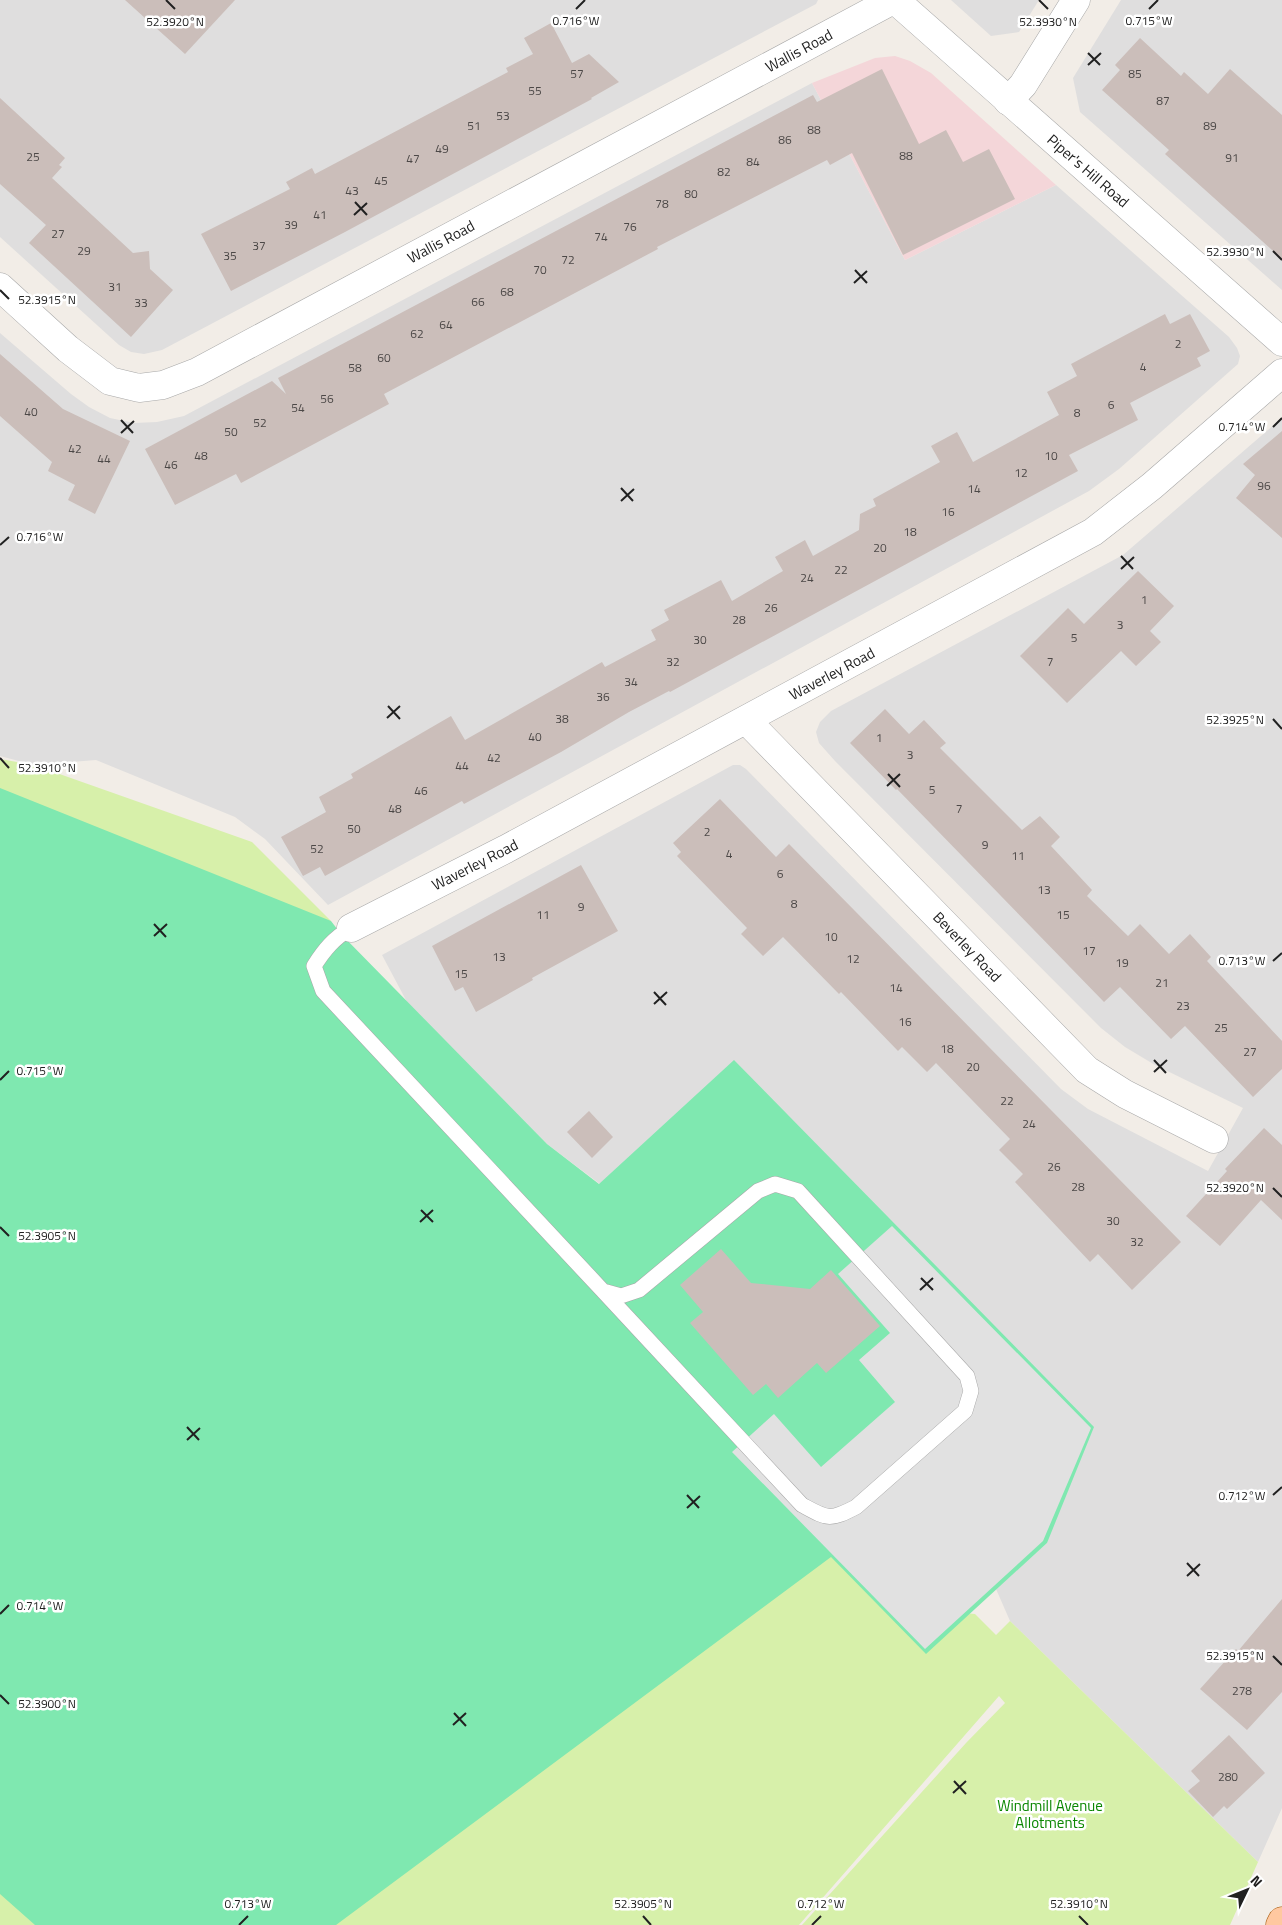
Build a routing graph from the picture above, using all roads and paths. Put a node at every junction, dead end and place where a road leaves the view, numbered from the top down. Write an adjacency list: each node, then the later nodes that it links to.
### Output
1 (894, 0): 3 (street, Piper's Hill Road); 4 (street, Wallis Road)
2 (1076, 0): 3 (street)
3 (1008, 102): 5 (street, Piper's Hill Road)
4 (0, 287)
5 (1282, 342)
6 (1282, 373): 7 (street, Waverley Road)
7 (746, 720): 8 (street, Waverley Road); 9 (street, Beverley Road)
8 (351, 928): 10 (lane)
9 (1214, 1138)
10 (603, 1291): 10 (lane)
11 (1282, 1921): 12 (main road)
12 (1280, 1925)

